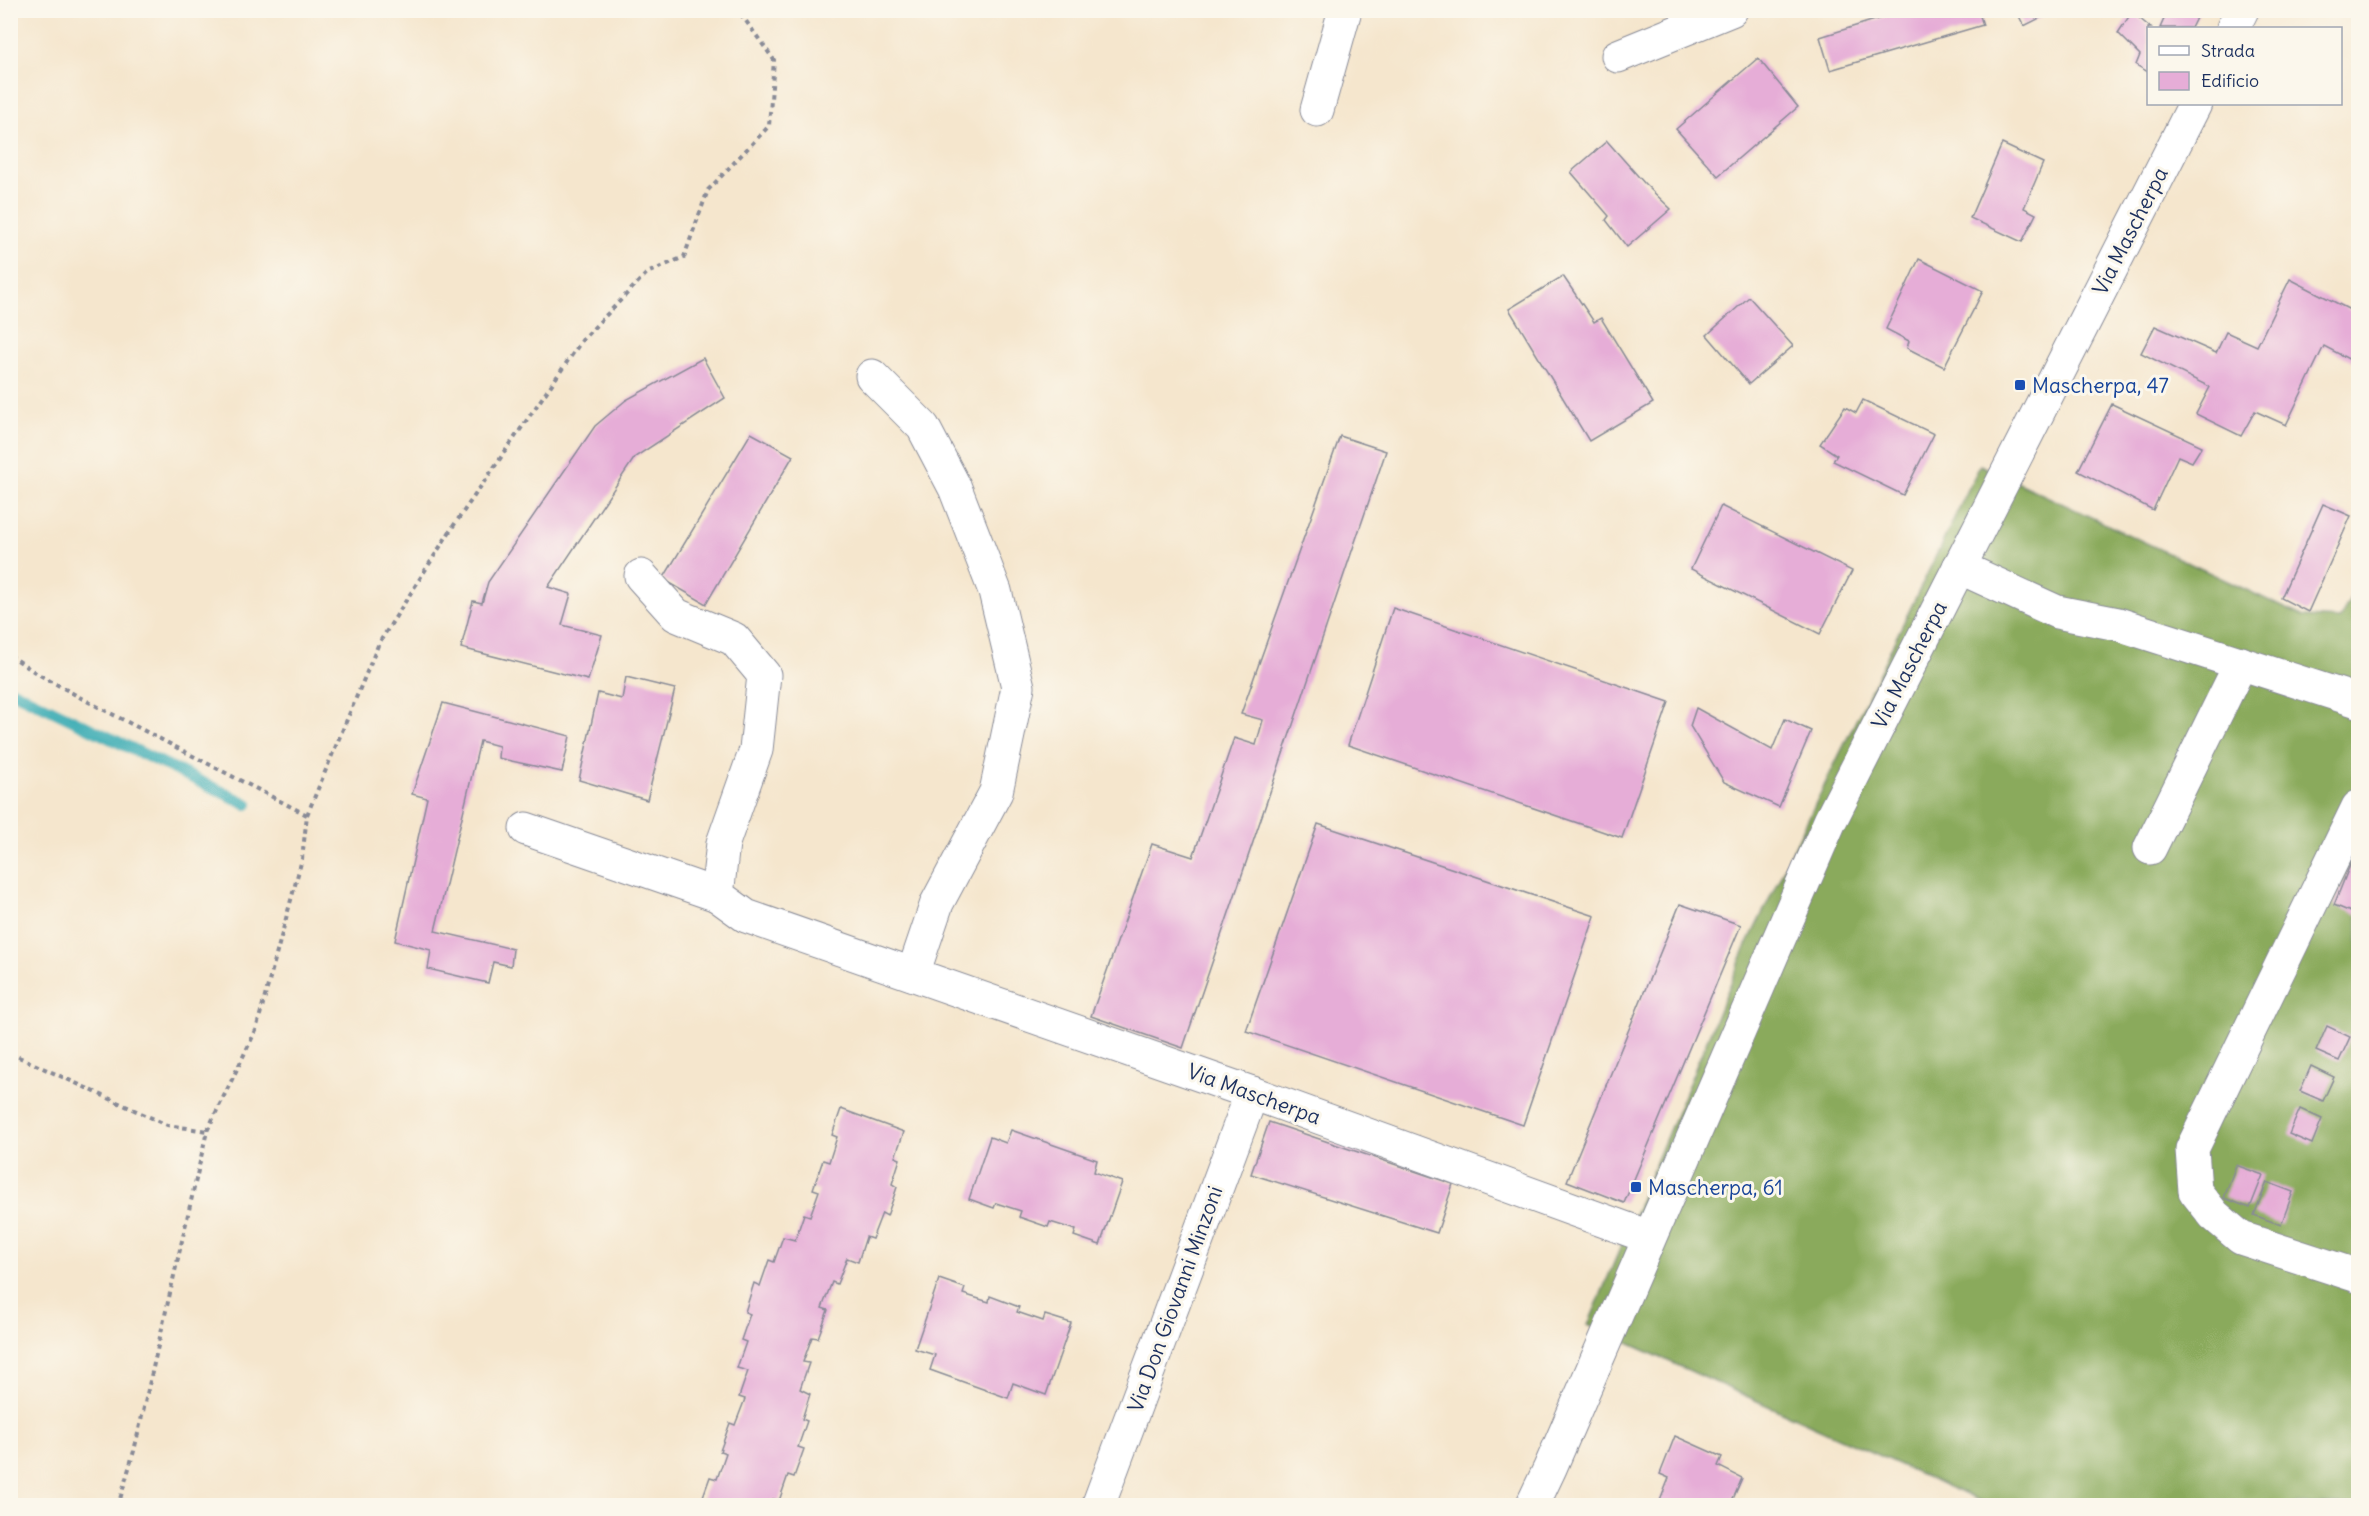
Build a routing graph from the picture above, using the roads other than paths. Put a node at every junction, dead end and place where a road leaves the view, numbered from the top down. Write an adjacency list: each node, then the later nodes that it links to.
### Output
1 (1345, 10): 7 (street)
2 (1731, 10): 5 (street)
3 (2242, 10): 4 (street)
4 (2234, 27)
5 (1618, 56)
6 (2194, 105): 9 (street, Via Mascherpa)
7 (1317, 110)
8 (872, 376): 17 (street)
9 (1959, 567): 11 (street); 19 (street, Via Mascherpa)
10 (641, 576): 16 (street)
11 (2241, 663): 12 (street); 15 (street)
12 (2358, 701)
13 (2358, 807): 20 (street)
14 (526, 829): 16 (street, Via Mascherpa)
15 (2150, 848)
16 (717, 895): 17 (street, Via Mascherpa)
17 (913, 974): 18 (street, Via Mascherpa)
18 (1251, 1093): 19 (street, Via Mascherpa); 21 (street, Via Don Giovanni Minzoni)
19 (1649, 1238): 22 (street, Via Mascherpa)
20 (2358, 1276)
21 (1098, 1506)
22 (1532, 1506)

